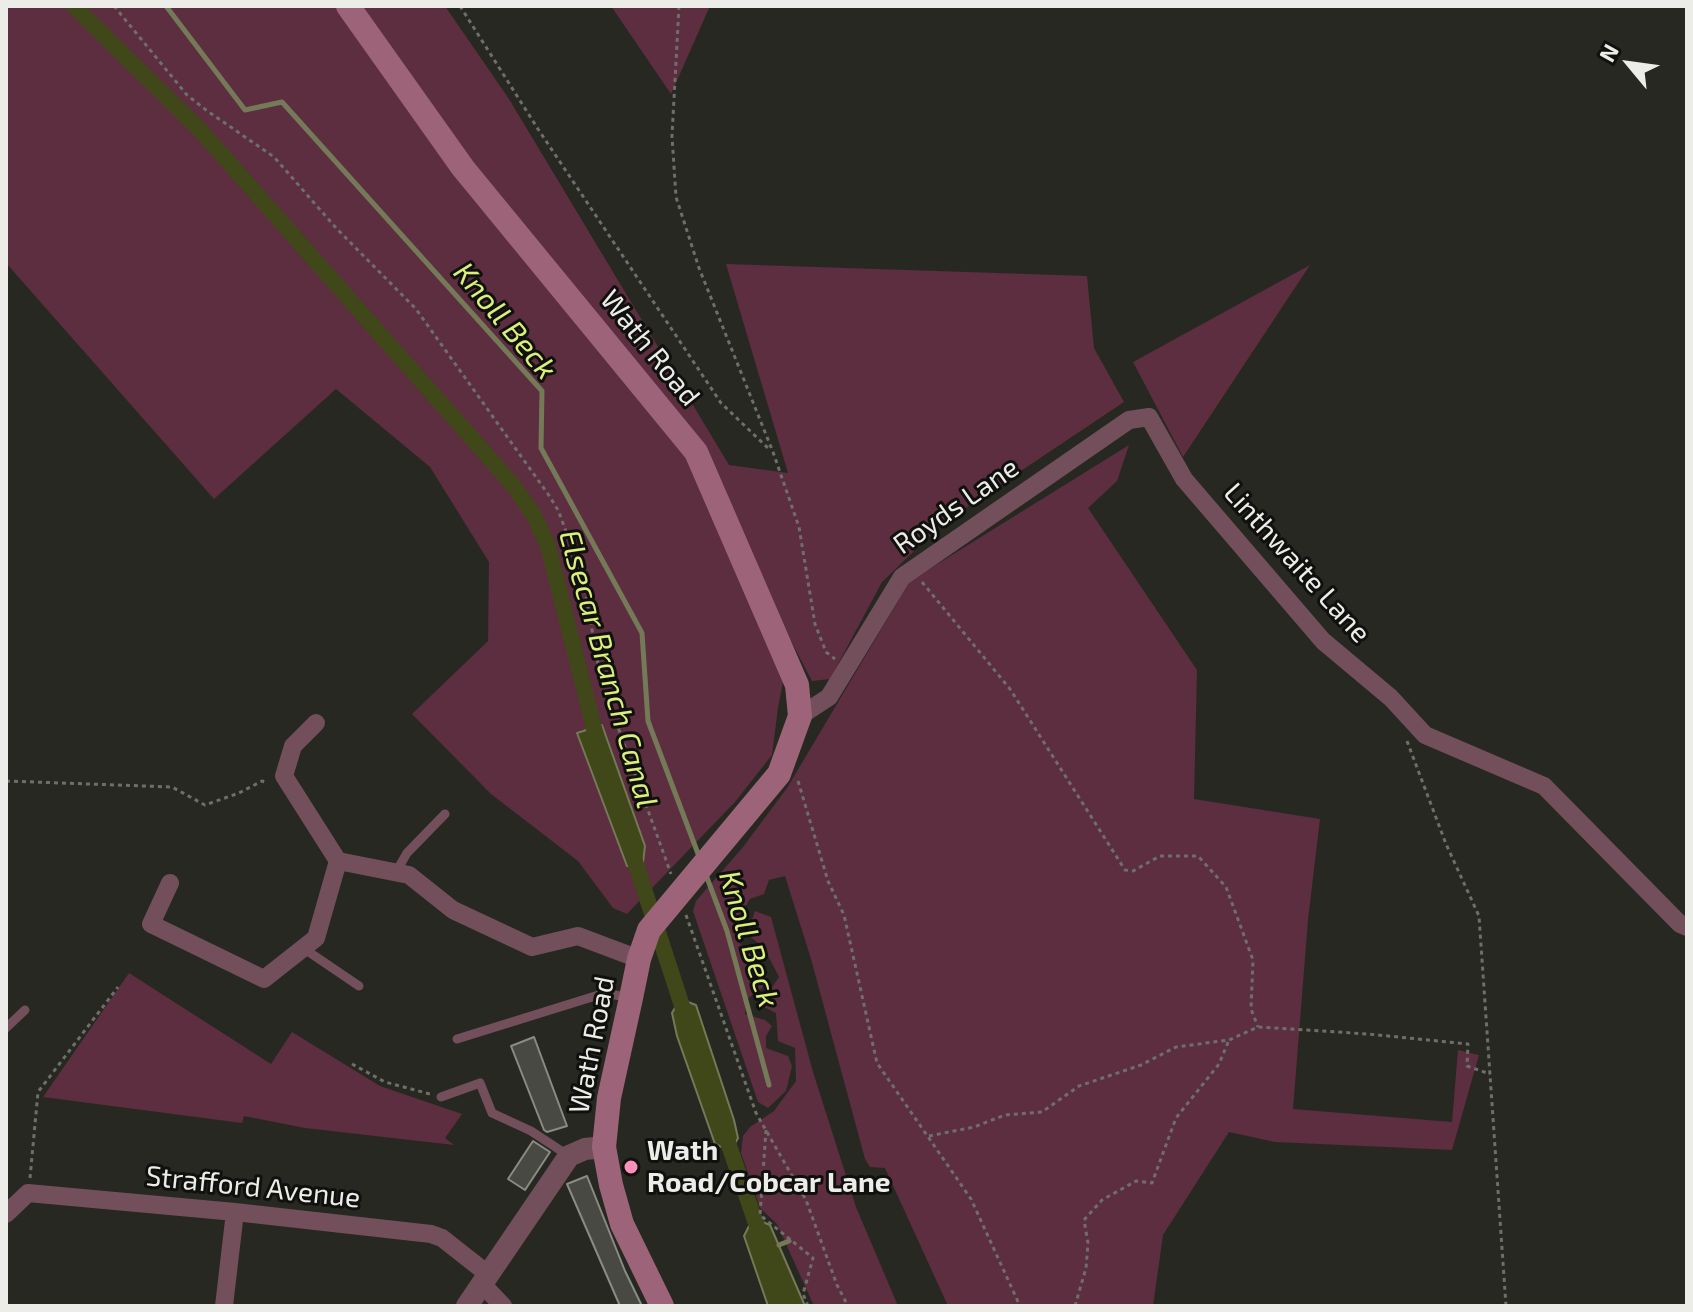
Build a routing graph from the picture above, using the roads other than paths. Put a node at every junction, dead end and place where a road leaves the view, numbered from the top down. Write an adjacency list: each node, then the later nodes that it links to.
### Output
1 (348, 6): 3 (main road, Wath Road)
2 (1149, 417): 3 (street, Royds Lane); 9 (street, Linthwaite Lane)
3 (800, 716): 11 (main road, Wath Road)
4 (316, 723): 6 (street)
5 (445, 814): 7 (lane)
6 (338, 861): 7 (street); 10 (street)
7 (396, 872): 11 (street)
8 (170, 883): 10 (street)
9 (1687, 927)
10 (303, 948): 12 (lane)
11 (639, 959): 13 (main road, Wath Road)
12 (359, 986)
13 (631, 998): 16 (lane); 18 (main road, Wath Road)
14 (25, 1010): 15 (lane)
15 (6, 1028)
16 (457, 1039)
17 (441, 1097): 19 (lane)
18 (604, 1147): 19 (street); 26 (main road, Wath Road)
19 (569, 1156): 22 (street)
20 (235, 1212): 21 (street, Strafford Avenue); 22 (street, Strafford Avenue); 23 (street)
21 (6, 1214)
22 (486, 1280): 24 (street); 25 (street, Strafford Avenue)
23 (224, 1306)
24 (467, 1306)
25 (503, 1306)
26 (662, 1306)

